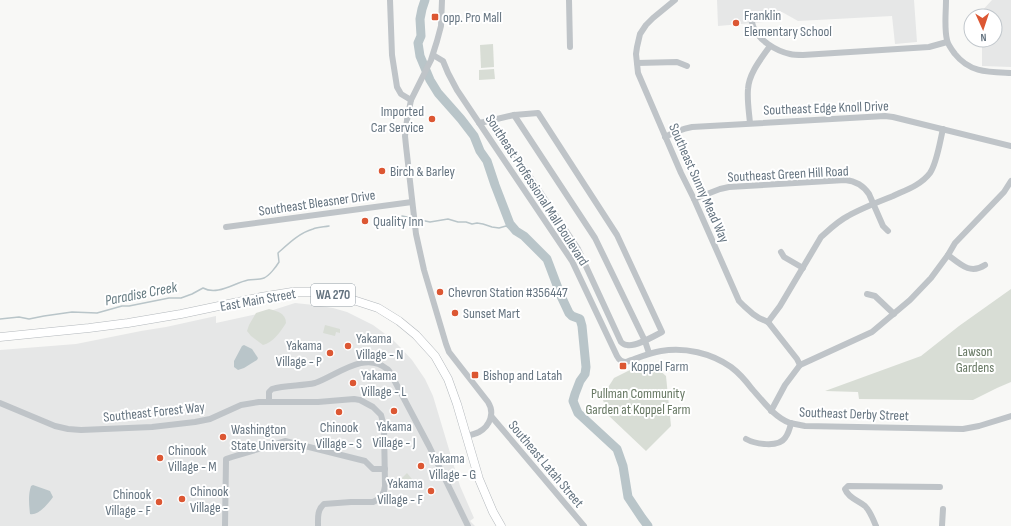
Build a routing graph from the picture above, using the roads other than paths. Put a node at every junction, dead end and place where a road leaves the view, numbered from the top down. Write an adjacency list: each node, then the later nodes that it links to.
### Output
1 (390, 0): 14 (street)
2 (442, 0): 10 (street)
3 (569, 0): 9 (street)
4 (675, 0): 11 (street, Southeast Sunny Mead Way)
5 (946, 0): 7 (street)
6 (751, 16): 8 (street)
7 (947, 42): 8 (street); 13 (street)
8 (770, 46): 18 (street)
9 (570, 47)
10 (432, 57): 14 (street); 17 (street, Southeast Professional Mall Boulevard)
11 (637, 63): 12 (street); 20 (street, Southeast Sunny Mead Way)
12 (686, 66)
13 (1011, 73)
14 (411, 100): 24 (street)
15 (514, 115): 16 (street); 36 (street); 36 (street)
16 (492, 120): 17 (street); 36 (street)
17 (479, 123): 37 (street, Southeast Professional Mall Boulevard)
18 (750, 124): 19 (street, Southeast Edge Knoll Drive); 20 (street, Southeast Edge Knoll Drive)
19 (943, 129): 21 (street, Southeast Edge Knoll Drive); 25 (street)
20 (665, 137): 23 (street, Southeast Sunny Mead Way)
21 (1011, 146)
22 (1011, 181): 29 (street)
23 (694, 199): 25 (street, Southeast Green Hill Road); 34 (street, Southeast Sunny Mead Way)
24 (412, 202): 26 (street, Southeast Bleasner Drive); 42 (street)
25 (872, 204): 27 (street, Southeast Green Hill Road); 31 (street)
26 (226, 227)
27 (888, 231)
28 (781, 252): 31 (street)
29 (948, 255): 30 (street); 33 (street)
30 (985, 265)
31 (802, 268): 34 (street)
32 (867, 294): 33 (street)
33 (894, 314): 38 (street)
34 (768, 322): 38 (street, Southeast Sunny Mead Way)
35 (0, 337): 45 (main road, East Main Street / WA 270)
36 (645, 341): 37 (street)
37 (649, 353): 41 (street, Southeast Derby Street)
38 (800, 365): 41 (street)
39 (269, 402): 40 (street, Southeast Forest Way); 47 (street, Southeast Forest Way); 52 (street)
40 (0, 403)
41 (771, 411): 44 (street, Southeast Derby Street)
42 (491, 416): 45 (street); 54 (street, Southeast Latah Street)
43 (1011, 416): 44 (street, Southeast Derby Street)
44 (791, 423): 46 (street)
45 (466, 436): 53 (main road, East Main Street / WA 270)
46 (746, 439)
47 (385, 469): 50 (street); 51 (street, Southeast Forest Way)
48 (940, 487): 55 (street)
49 (943, 509): 56 (street)
50 (225, 526)
51 (318, 526)
52 (468, 526)
53 (501, 526)
54 (584, 526)
55 (876, 526)
56 (942, 526)

